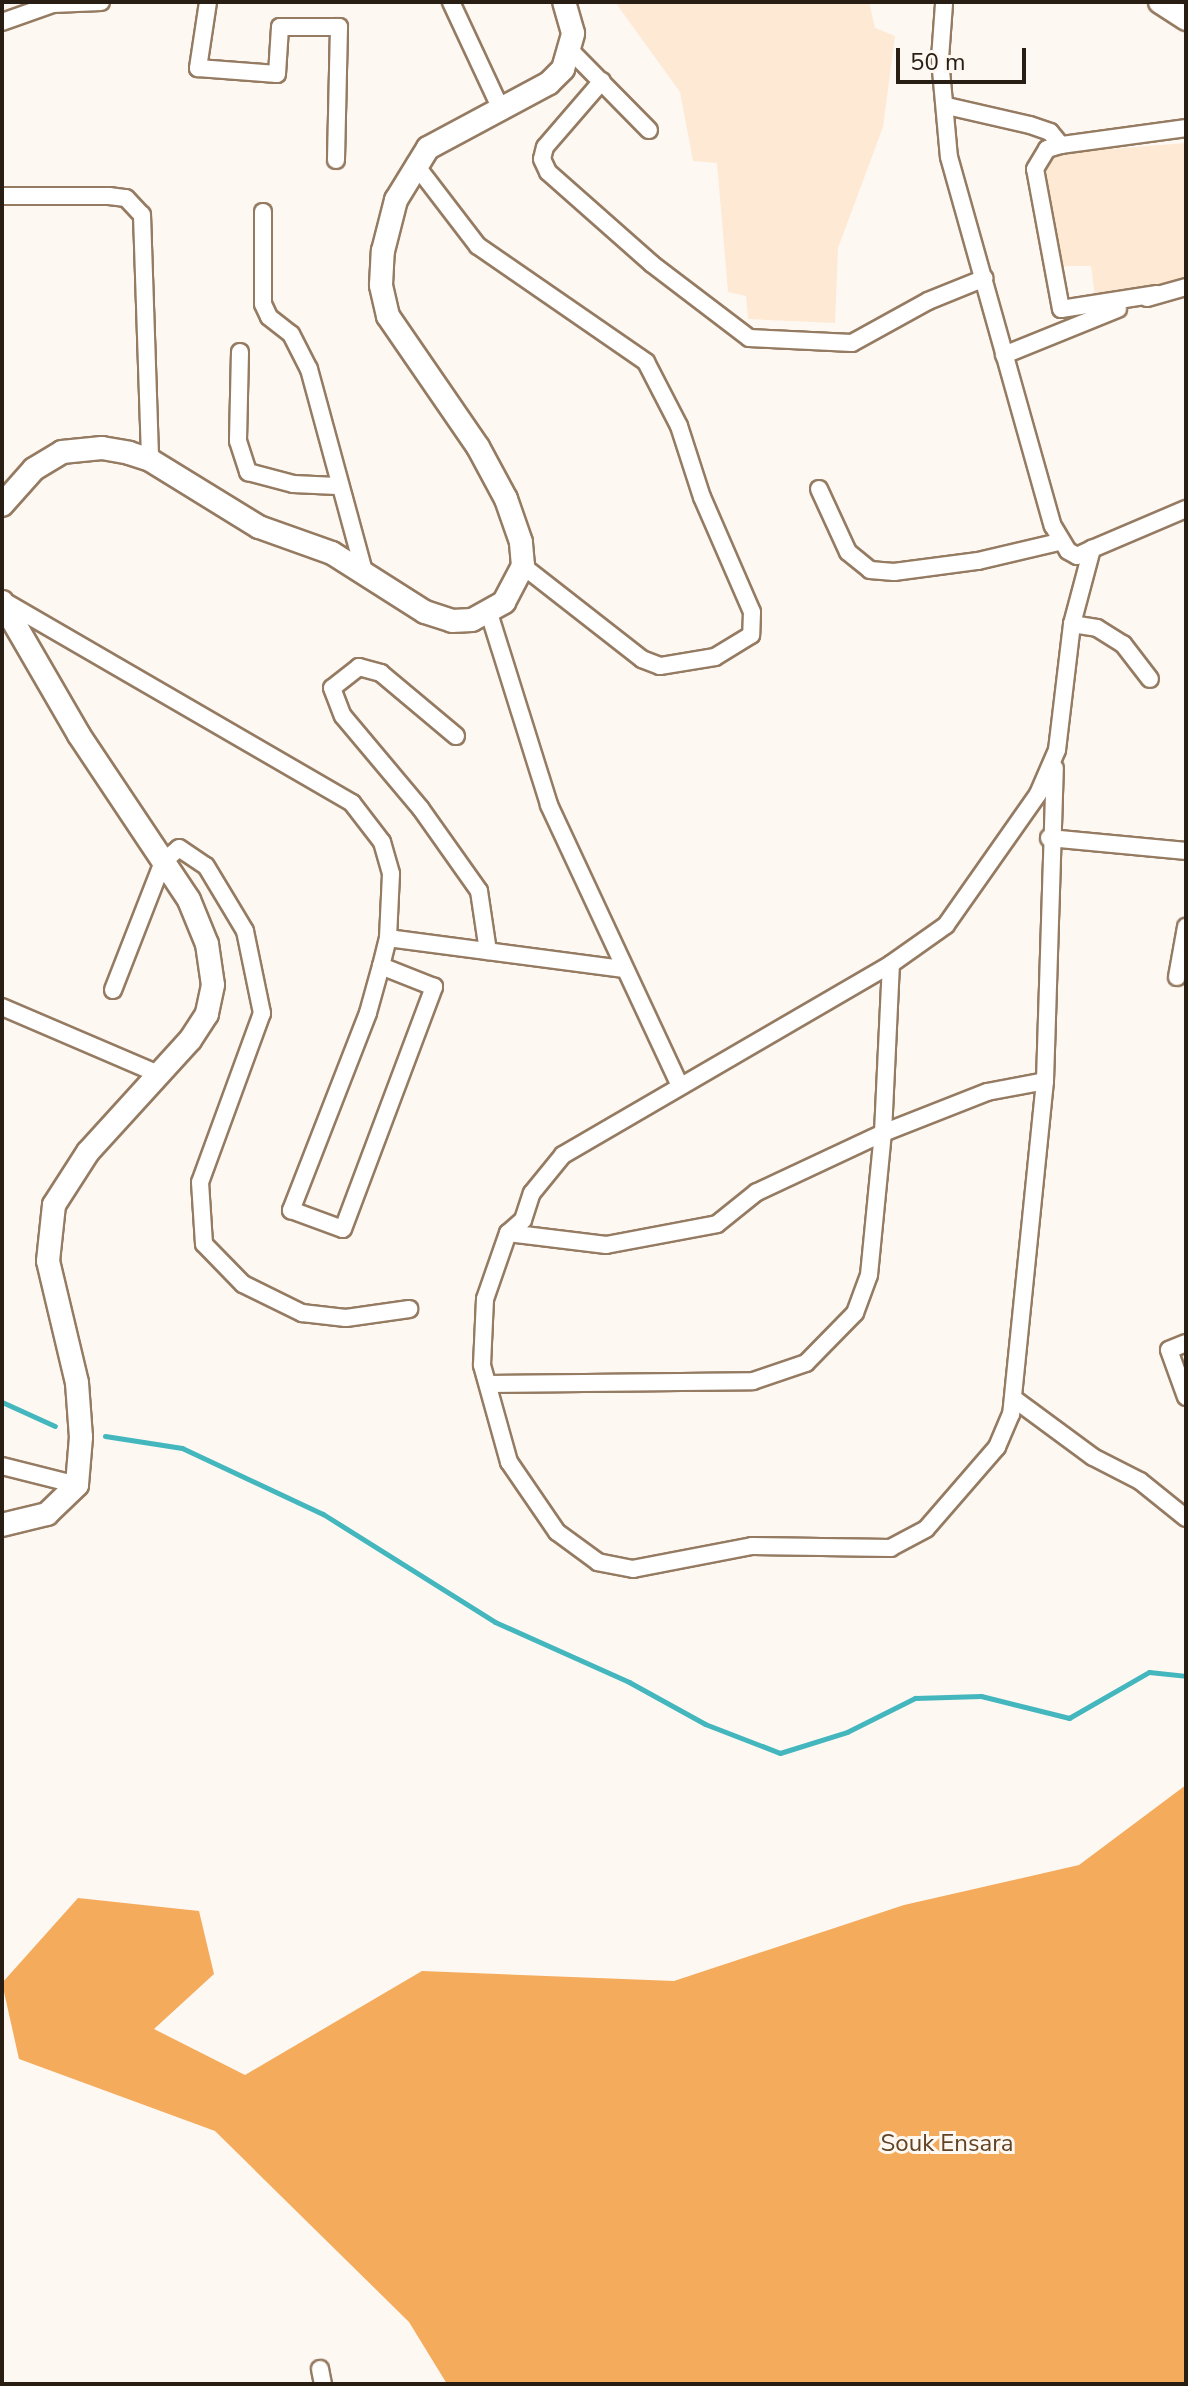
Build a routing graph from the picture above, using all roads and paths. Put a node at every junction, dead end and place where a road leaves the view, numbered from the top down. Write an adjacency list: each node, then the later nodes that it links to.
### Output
1 (101, 2): 7 (street)
2 (208, 2): 17 (street)
3 (451, 2): 13 (street)
4 (564, 2): 10 (main road)
5 (1160, 2): 8 (main road)
6 (944, 4): 12 (street)
7 (22, 7): 9 (street)
8 (1186, 19)
9 (2, 22)
10 (571, 51): 11 (street); 13 (main road)
11 (602, 81): 15 (street); 21 (street)
12 (947, 106): 16 (street); 21 (street)
13 (500, 107): 18 (main road)
14 (1186, 128): 16 (street)
15 (649, 130)
16 (1061, 145): 23 (street)
17 (336, 160)
18 (415, 164): 33 (main road); 33 (street)
19 (2, 196): 26 (street)
20 (263, 212): 27 (street)
21 (985, 278): 25 (street)
22 (1186, 287): 23 (street)
23 (1157, 294): 25 (street)
24 (240, 352): 27 (street)
25 (1004, 355): 31 (street)
26 (150, 460): 29 (main road); 34 (main road)
27 (337, 486): 34 (street)
28 (819, 489): 31 (street)
29 (2, 505)
30 (1186, 509): 32 (street)
31 (1059, 542): 32 (street)
32 (1092, 549): 37 (street)
33 (523, 566): 36 (main road)
34 (364, 572): 36 (main road)
35 (2, 601): 43 (main road); 45 (street)
36 (489, 613): 49 (street)
37 (1072, 624): 38 (street); 40 (street)
38 (1150, 679)
39 (456, 736): 46 (street)
40 (1057, 750): 41 (street); 47 (street)
41 (1049, 838): 42 (street); 54 (street)
42 (1186, 851)
43 (163, 862): 51 (street); 53 (main road); 58 (street)
44 (1186, 927): 50 (street)
45 (388, 938): 46 (street); 48 (street)
46 (488, 951): 49 (street)
47 (891, 964): 55 (street); 56 (street)
48 (381, 966): 48 (street)
49 (622, 969): 55 (street)
50 (1177, 977)
51 (113, 990)
52 (2, 1007): 53 (street)
53 (161, 1075): 64 (main road)
54 (1045, 1081): 56 (street); 62 (street)
55 (679, 1084): 57 (street)
56 (883, 1133): 57 (street); 60 (street)
57 (508, 1233): 60 (street)
58 (409, 1309)
59 (1186, 1343): 61 (street)
60 (488, 1384): 62 (street)
61 (1186, 1397)
62 (1013, 1398): 65 (street)
63 (2, 1466): 64 (street)
64 (77, 1485): 66 (main road)
65 (1186, 1518)
66 (2, 1525)

